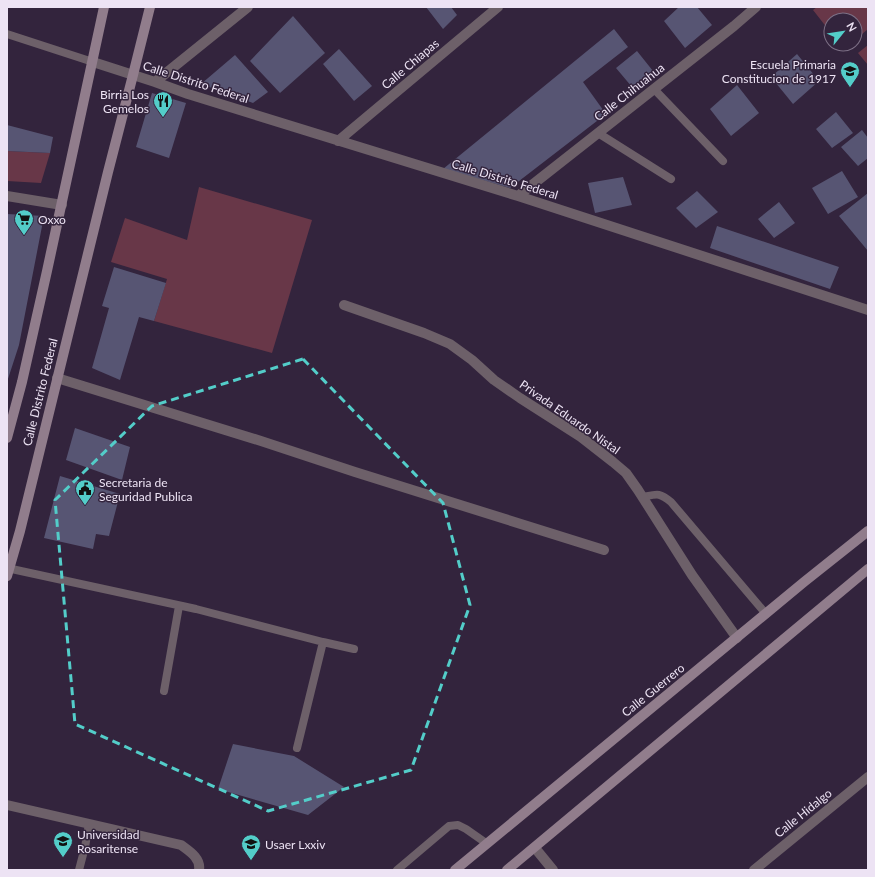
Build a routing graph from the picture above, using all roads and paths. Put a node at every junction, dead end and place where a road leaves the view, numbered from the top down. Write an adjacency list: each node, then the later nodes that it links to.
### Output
1 (104, 7): 7 (main road)
2 (150, 7): 8 (main road)
3 (248, 7): 9 (street)
4 (498, 7): 12 (street, Calle Chiapas)
5 (756, 7): 10 (street, Calle Chihuahua)
6 (7, 34): 7 (lane)
7 (93, 62): 8 (street, Calle Distrito Federal); 17 (main road, Calle Distrito Federal)
8 (133, 75): 9 (street, Calle Distrito Federal); 20 (main road, Calle Distrito Federal)
9 (155, 82): 12 (street, Calle Distrito Federal)
10 (654, 89): 11 (street, Calle Chihuahua); 13 (lane)
11 (598, 133): 14 (lane); 16 (street, Calle Chihuahua)
12 (338, 141): 16 (street, Calle Distrito Federal)
13 (723, 161)
14 (671, 179)
15 (7, 196): 17 (street)
16 (518, 196): 19 (street, Calle Distrito Federal)
17 (62, 205): 21 (main road, Calle Distrito Federal)
18 (344, 305): 23 (street, Privada Eduardo Nistal)
19 (868, 310)
20 (57, 378): 25 (street); 27 (main road, Calle Distrito Federal)
21 (9, 422): 22 (main road, Calle Distrito Federal)
22 (7, 438)
23 (643, 497): 29 (lane); 30 (street, Privada Eduardo Nistal)
24 (868, 531): 29 (main road, Calle Guerrero)
25 (604, 550)
26 (868, 569): 39 (main road)
27 (8, 571): 28 (lane)
28 (180, 606): 31 (lane); 33 (lane)
29 (766, 614): 30 (main road, Calle Guerrero)
30 (737, 638): 38 (main road, Calle Guerrero)
31 (323, 642): 32 (lane); 34 (lane)
32 (354, 649)
33 (164, 691)
34 (297, 748)
35 (868, 777): 46 (street, Calle Hidalgo)
36 (7, 805): 37 (street)
37 (89, 824): 40 (lane); 41 (street)
38 (486, 843): 42 (lane); 43 (main road, Calle Guerrero)
39 (535, 848): 44 (main road); 45 (street)
40 (79, 870)
41 (199, 870)
42 (397, 870)
43 (454, 870)
44 (507, 870)
45 (553, 870)
46 (754, 870)

